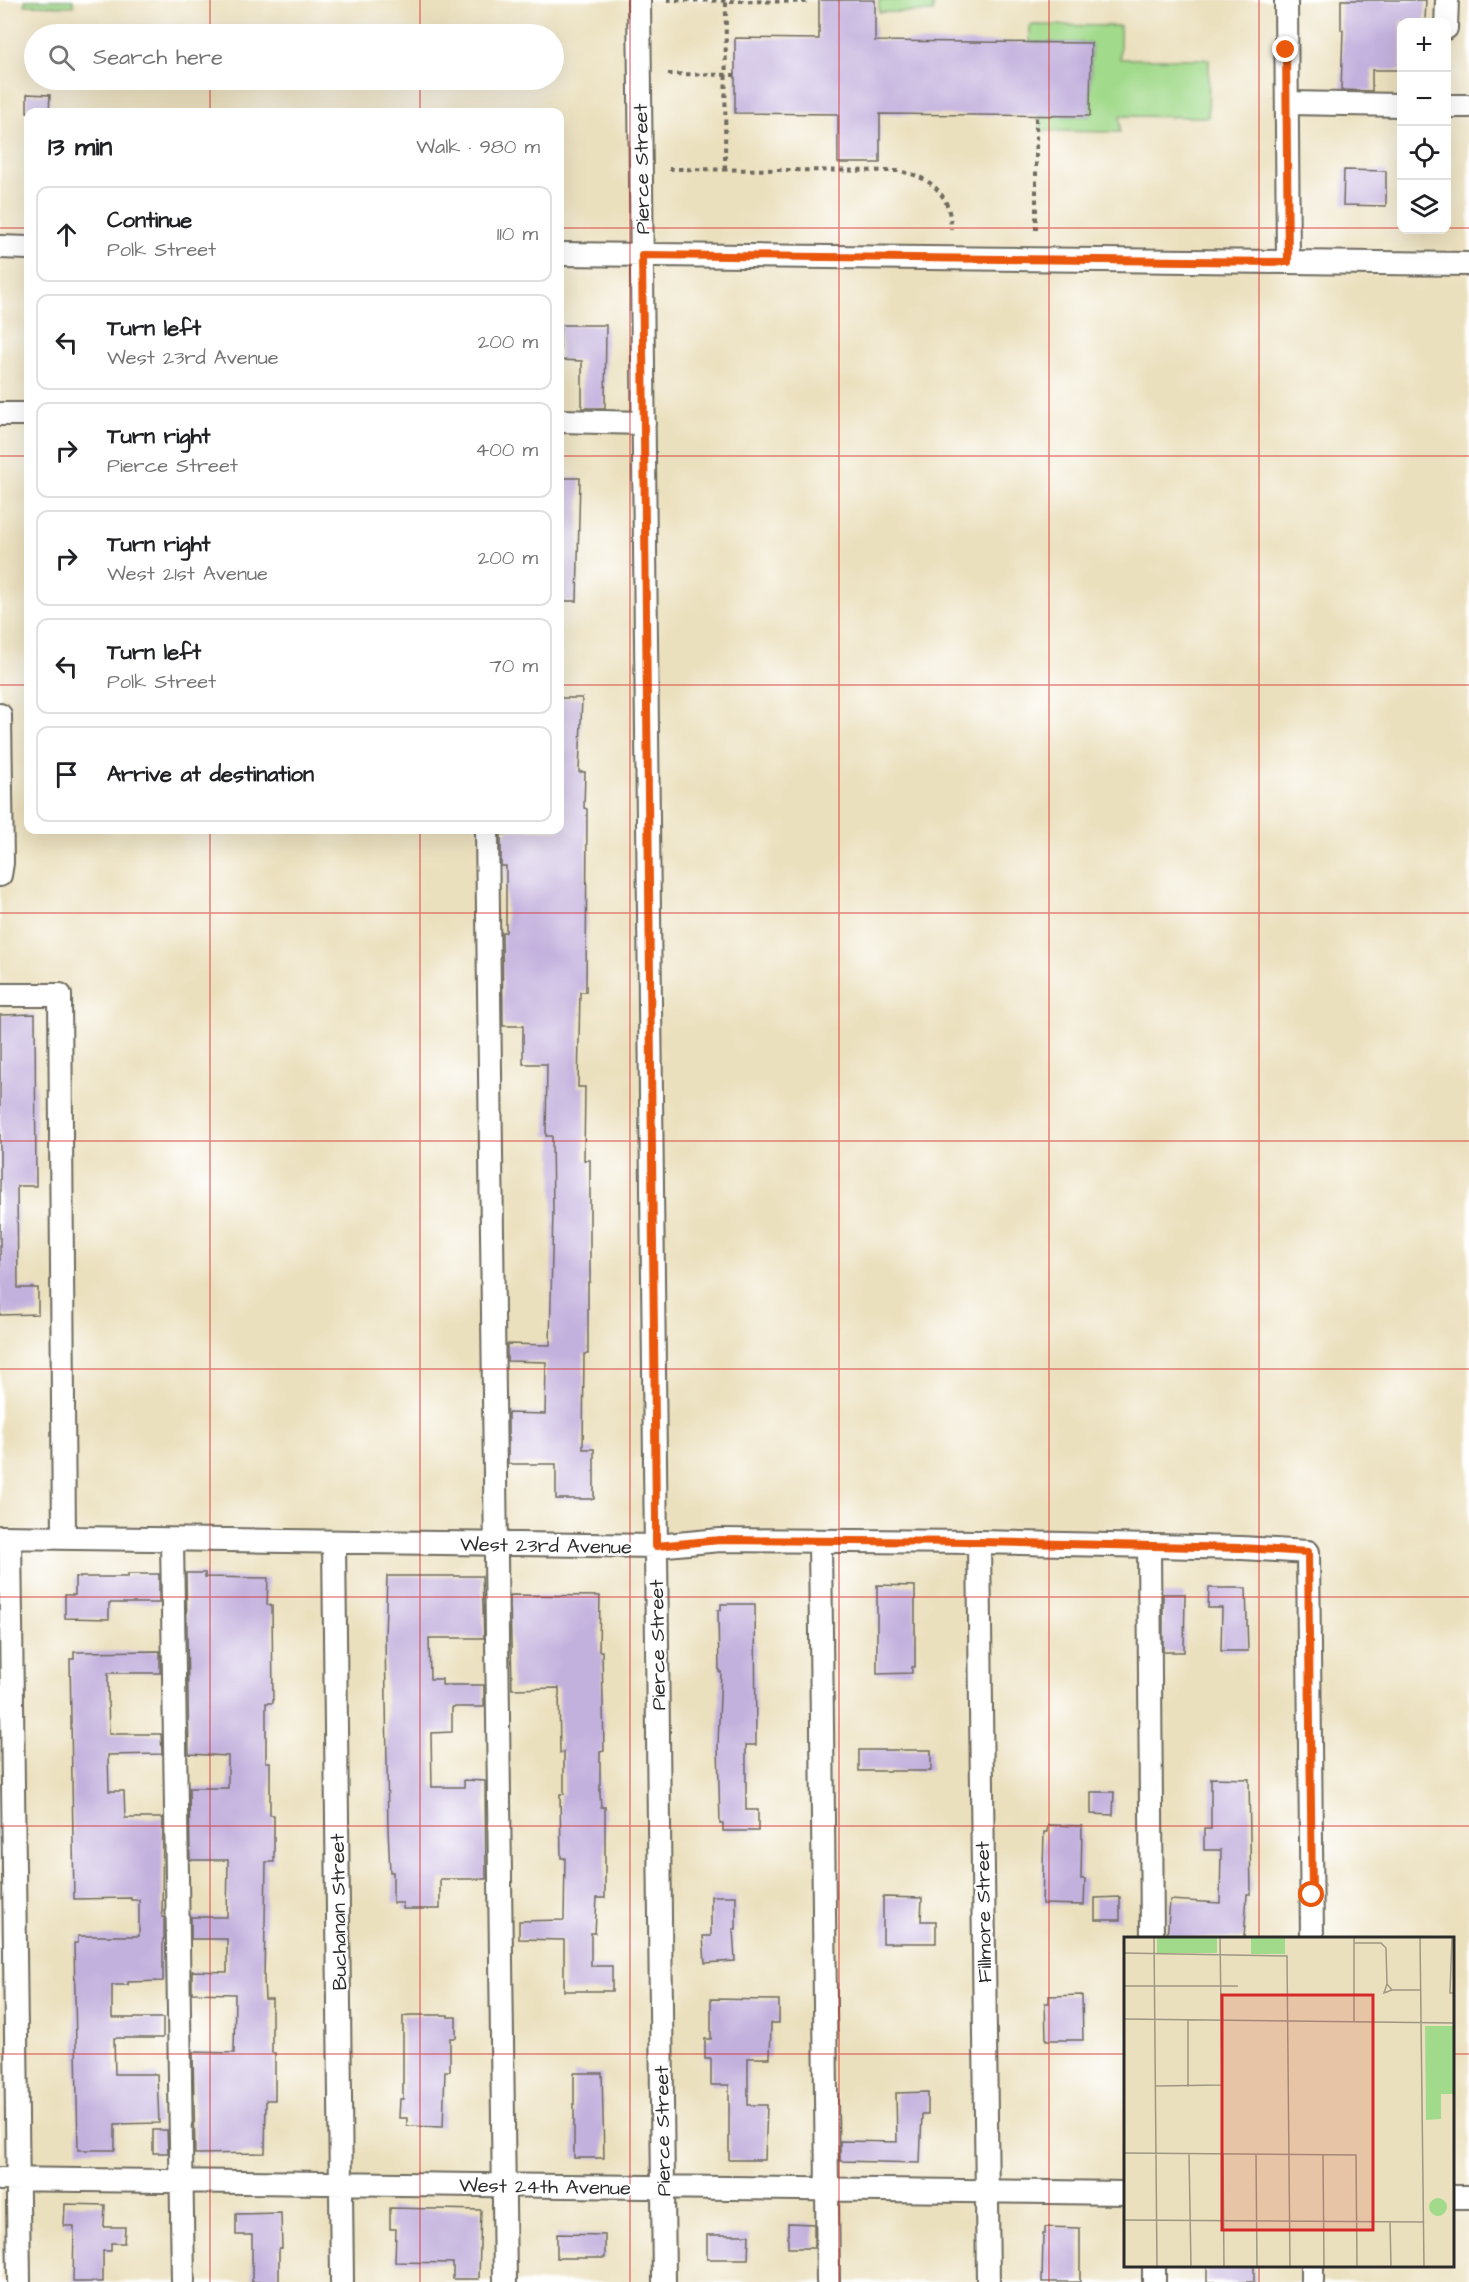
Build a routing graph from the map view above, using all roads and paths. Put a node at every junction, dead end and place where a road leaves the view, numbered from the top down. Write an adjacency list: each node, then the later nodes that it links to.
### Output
1 (639, 0): 23 (street, Pierce Street)
2 (667, 0): 5 (path)
3 (1286, 0): 11 (street)
4 (1447, 0): 7 (street)
5 (726, 1): 6 (path); 9 (path)
6 (807, 2)
7 (1446, 18)
8 (668, 74): 9 (path)
9 (726, 75): 10 (path); 17 (path)
10 (735, 75)
11 (1287, 103): 12 (street); 24 (street)
12 (1397, 105)
13 (1451, 106): 14 (street)
14 (1469, 106)
15 (1036, 116): 19 (path)
16 (669, 169): 17 (path)
17 (725, 169): 18 (path)
18 (951, 229)
19 (1036, 230)
20 (0, 248): 21 (street)
21 (24, 248)
22 (564, 254): 23 (street)
23 (642, 255): 24 (street); 29 (street, Pierce Street)
24 (1288, 262): 25 (street)
25 (1469, 264)
26 (0, 414): 27 (street)
27 (24, 414)
28 (564, 422): 29 (street)
29 (644, 423): 41 (street, Pierce Street)
30 (0, 715): 32 (street)
31 (487, 834): 40 (street)
32 (0, 875)
33 (0, 995): 35 (street)
34 (5, 1537): 35 (street, West 23rd Avenue); 45 (street)
35 (64, 1538): 36 (street, West 23rd Avenue)
36 (172, 1540): 38 (street, West 23rd Avenue); 46 (street)
37 (820, 1541): 39 (street, West 23rd Avenue); 41 (street, West 23rd Avenue); 50 (street)
38 (334, 1542): 40 (street, West 23rd Avenue); 47 (street, Buchanan Street)
39 (979, 1542): 42 (street, West 23rd Avenue); 51 (street, Fillmore Street)
40 (496, 1544): 41 (street, West 23rd Avenue); 48 (street)
41 (656, 1546): 49 (street, Pierce Street)
42 (1149, 1546): 43 (street); 44 (street, West 23rd Avenue)
43 (1152, 1937)
44 (1312, 1937)
45 (9, 2180): 46 (street, West 24th Avenue); 53 (street)
46 (182, 2181): 47 (street, West 24th Avenue); 54 (street)
47 (341, 2182): 48 (street, West 24th Avenue); 55 (street, Buchanan Street)
48 (504, 2185): 49 (street, West 24th Avenue); 56 (street)
49 (663, 2188): 50 (street, West 24th Avenue); 57 (street, Pierce Street)
50 (827, 2190): 51 (street, West 24th Avenue); 58 (street)
51 (987, 2191): 52 (street, West 24th Avenue); 59 (street, Fillmore Street)
52 (1124, 2193)
53 (19, 2282)
54 (183, 2282)
55 (342, 2282)
56 (505, 2282)
57 (664, 2282)
58 (828, 2282)
59 (988, 2282)

